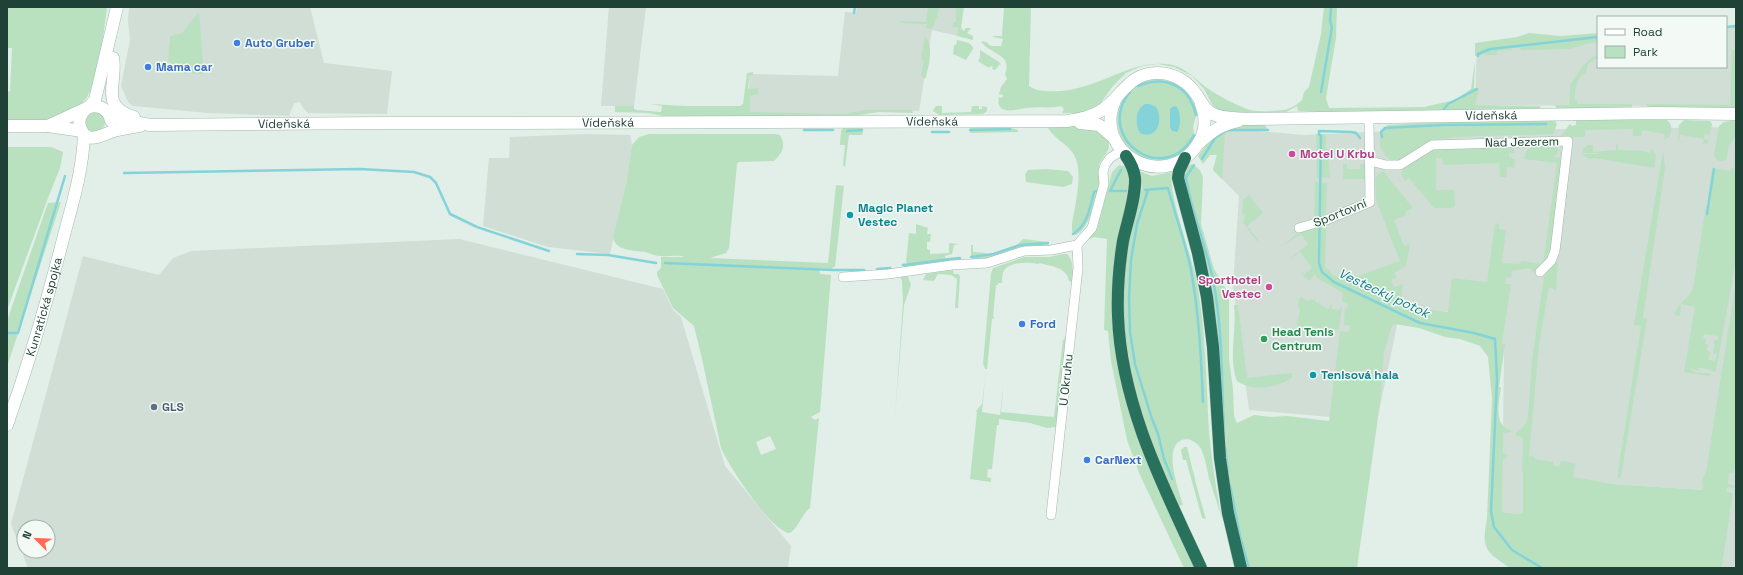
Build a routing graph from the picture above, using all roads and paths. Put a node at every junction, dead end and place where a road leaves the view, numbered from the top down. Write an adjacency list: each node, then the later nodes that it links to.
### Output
1 (117, 7): 2 (main road)
2 (115, 22): 3 (main road); 6 (main road)
3 (112, 58): 7 (main road); 12 (main road)
4 (1118, 95): 5 (main road, Vídeňská); 11 (main road, Vídeňská); 18 (main road, Vídeňská)
5 (1200, 101): 10 (main road, Vídeňská); 19 (main road, Vídeňská)
6 (87, 108): 7 (main road, Vídeňská); 15 (main road, Vídeňská); 16 (main road)
7 (108, 112): 13 (main road, Vídeňská); 17 (main road)
8 (1736, 114): 9 (main road, Vídeňská)
9 (1369, 118): 10 (main road, Vídeňská); 22 (street, Sportovní)
10 (1247, 119): 19 (main road, Vídeňská)
11 (1069, 121): 12 (main road, Vídeňská); 18 (main road, Vídeňská)
12 (188, 124): 13 (main road, Vídeňská)
13 (148, 125): 17 (main road, Vídeňská)
14 (7, 126): 15 (main road, Vídeňská)
15 (48, 126): 16 (main road, Vídeňská)
16 (83, 133): 17 (main road, Vídeňská); 23 (main road, Kunratická spojka)
17 (104, 136): 23 (main road, Kunratická spojka)
18 (1114, 139): 20 (main road, Vídeňská)
19 (1198, 144): 21 (main road, Vídeňská)
20 (1124, 153): 21 (main road, Vídeňská); 25 (street); 30 (highway)
21 (1185, 158): 31 (highway)
22 (1370, 161): 24 (street, Sportovní); 26 (street, Nad Jezerem)
23 (76, 188): 28 (main road, Kunratická spojka)
24 (1299, 228)
25 (1078, 245): 27 (street); 29 (street, U Okruhu)
26 (1540, 272)
27 (844, 277)
28 (7, 425)
29 (1051, 515)
30 (1201, 568)
31 (1241, 568)

